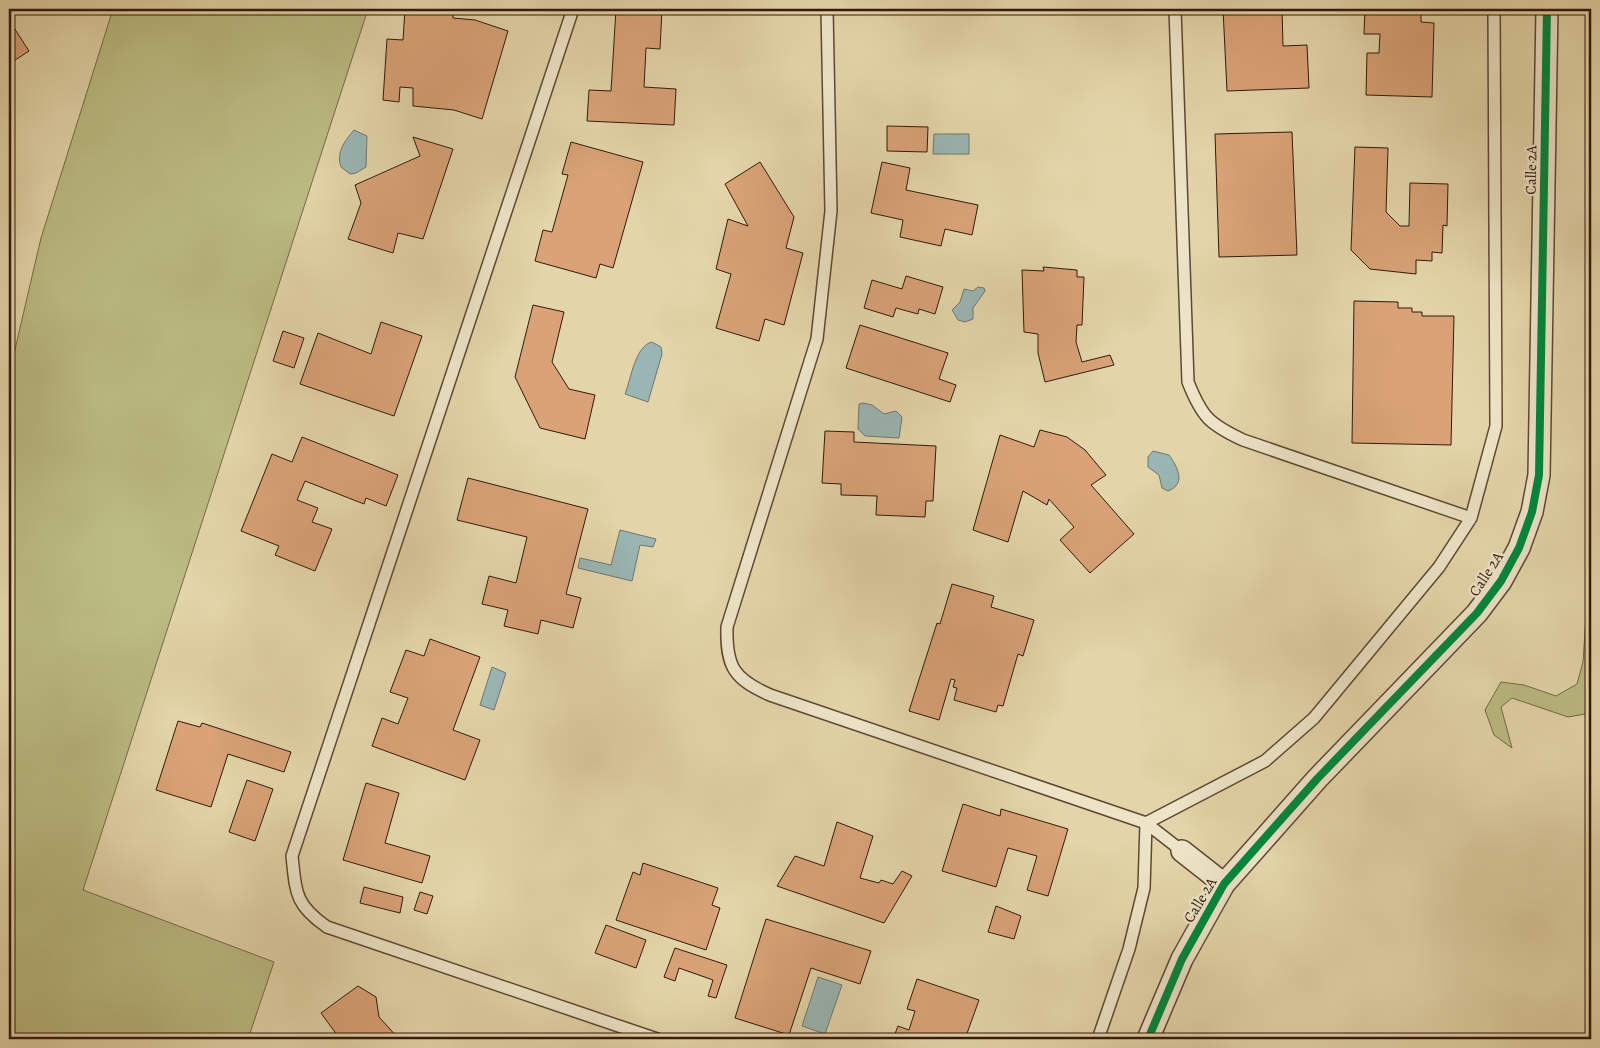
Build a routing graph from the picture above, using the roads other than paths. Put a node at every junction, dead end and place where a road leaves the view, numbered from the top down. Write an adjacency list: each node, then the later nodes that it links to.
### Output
1 (573, 9): 10 (lane)
2 (827, 9): 7 (lane)
3 (1175, 9): 6 (lane)
4 (1494, 9): 6 (lane)
5 (1547, 9): 9 (street, Calle 2A)
6 (1471, 518): 7 (lane)
7 (1146, 823): 8 (lane); 11 (lane)
8 (1182, 851): 9 (street)
9 (1224, 884): 12 (street, Calle 2A)
10 (657, 1039)
11 (1098, 1039)
12 (1148, 1039)

